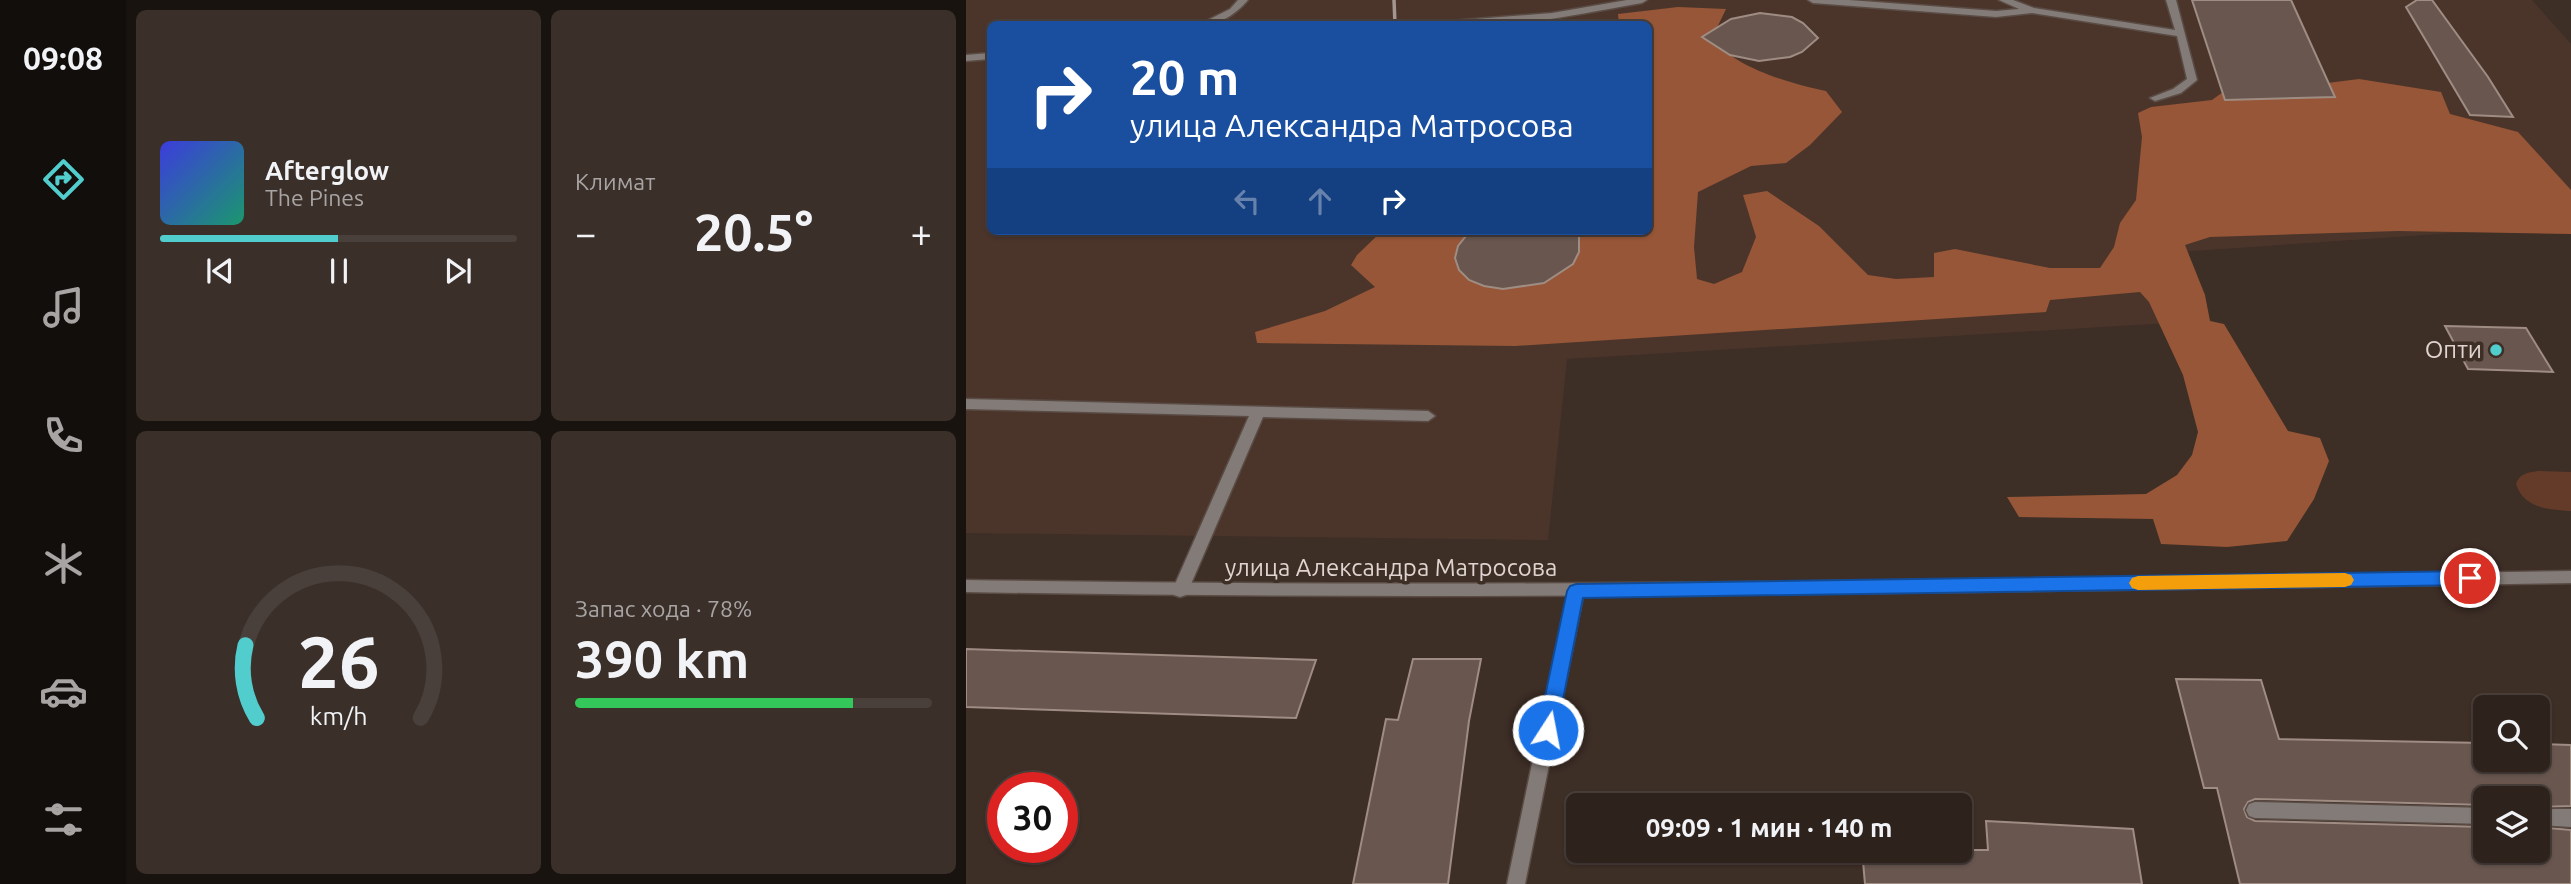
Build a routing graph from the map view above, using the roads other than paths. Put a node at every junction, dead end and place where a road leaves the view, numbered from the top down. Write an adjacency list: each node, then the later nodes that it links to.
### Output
1 (1243, 0): 7 (street)
2 (1642, 0): 8 (street)
3 (1813, 0): 6 (street)
4 (2004, 0): 6 (street)
5 (2171, 0): 9 (street)
6 (2032, 9): 9 (street)
7 (1212, 21)
8 (1488, 21)
9 (2181, 34): 12 (street)
10 (987, 55): 11 (street)
11 (966, 58)
12 (2155, 98)
13 (966, 404): 14 (street)
14 (1258, 412): 15 (street); 18 (street)
15 (1428, 416)
16 (2571, 577): 19 (street, улица Александра Матросова)
17 (966, 586): 18 (street, улица Александра Матросова)
18 (1180, 591): 19 (street, улица Александра Матросова)
19 (1576, 591): 24 (street)
20 (2255, 810): 21 (street)
21 (2473, 816)
22 (2550, 817): 23 (street)
23 (2571, 818)
24 (1516, 884)

